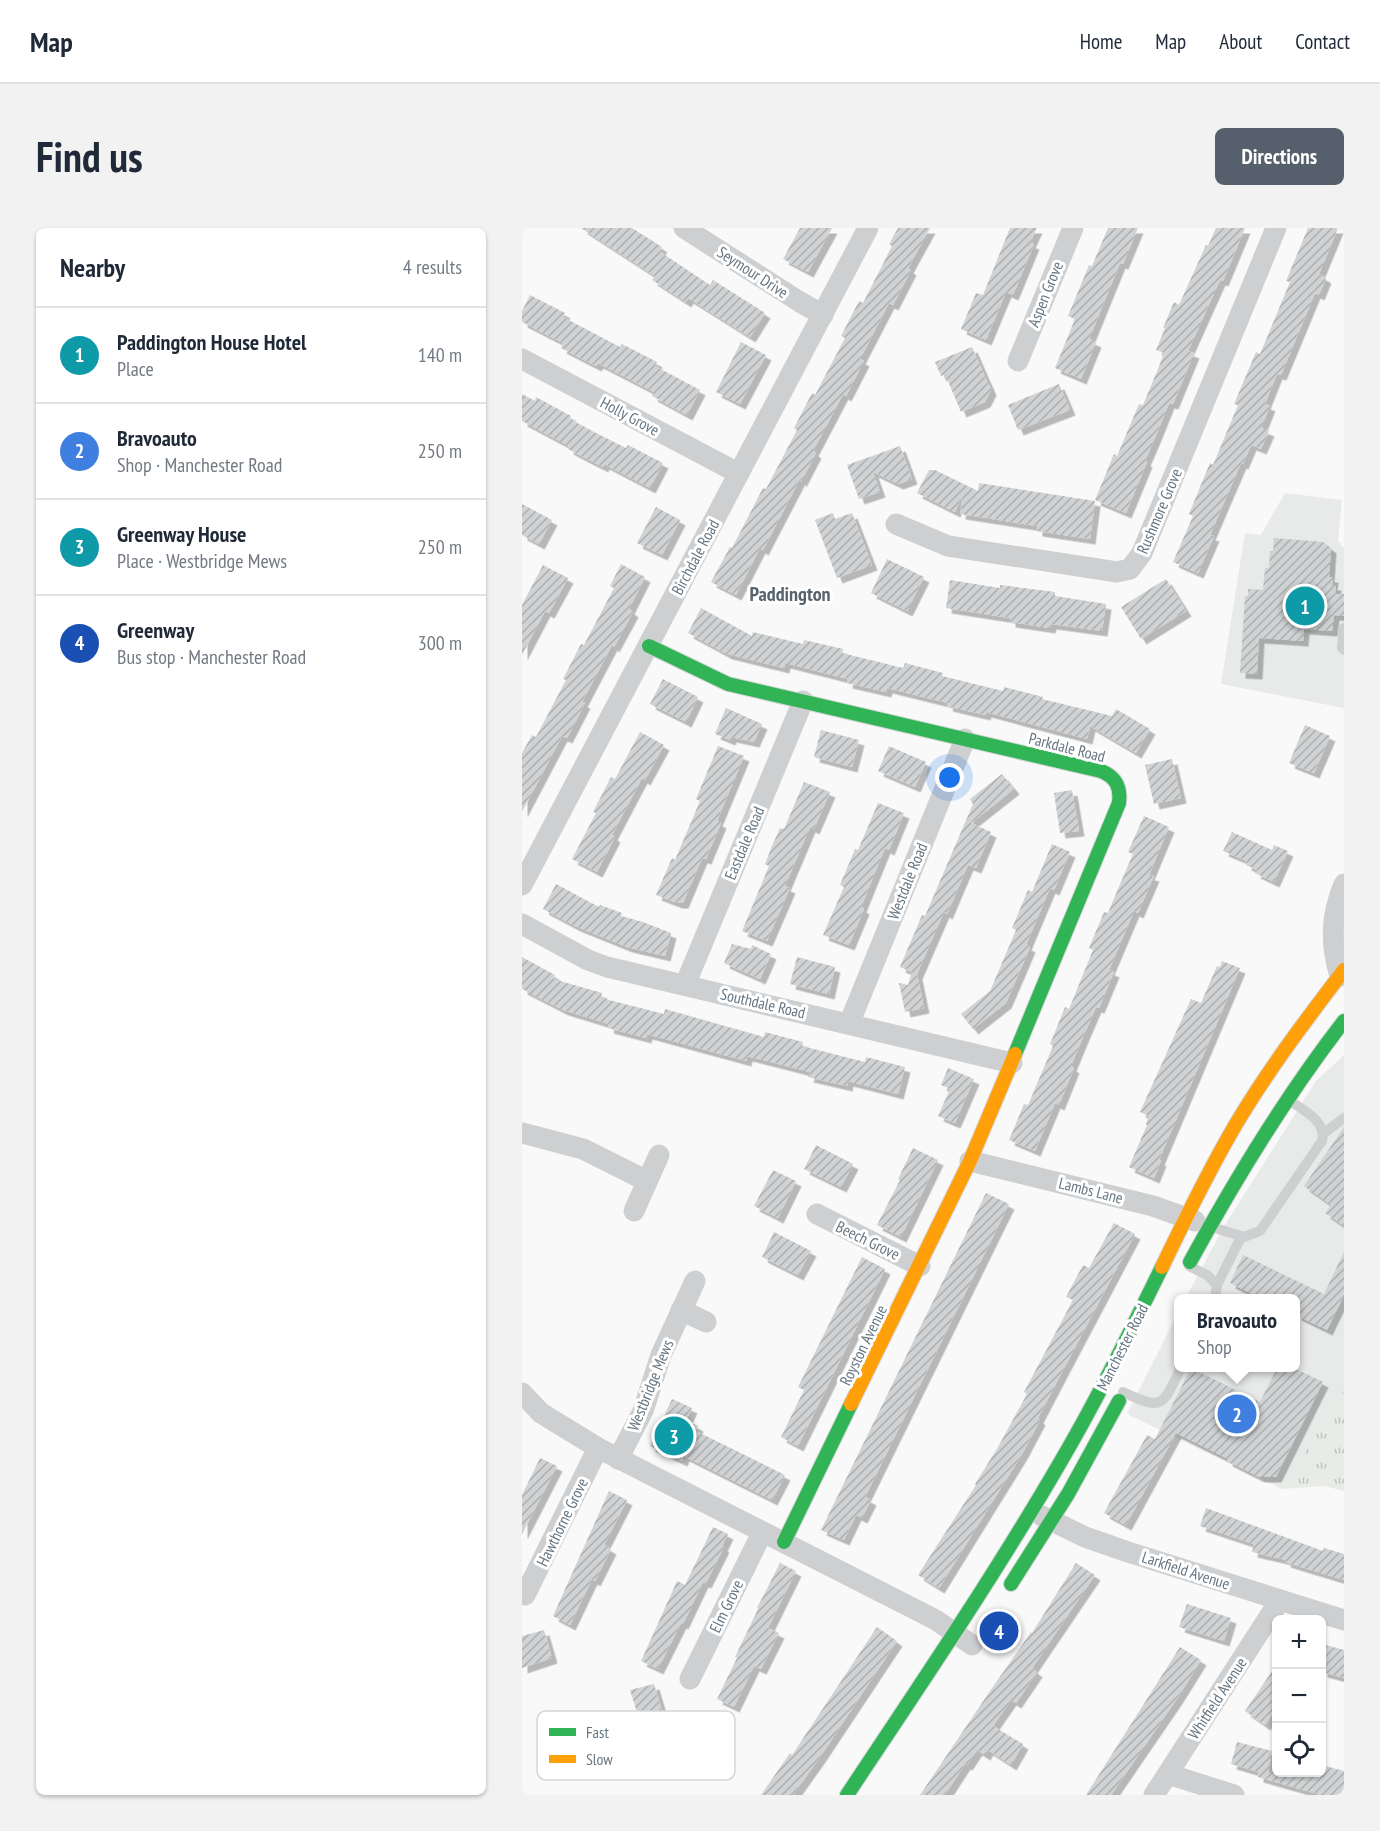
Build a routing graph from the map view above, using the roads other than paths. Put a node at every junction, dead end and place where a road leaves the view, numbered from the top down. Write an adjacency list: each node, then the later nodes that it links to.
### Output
1 (684, 228): 5 (street, Seymour Drive)
2 (868, 228): 5 (street, Birchdale Road)
3 (1073, 228): 7 (street, Aspen Grove)
4 (1276, 228): 9 (street, Rushmore Grove)
5 (823, 315): 8 (street, Birchdale Road)
6 (522, 359): 8 (street, Holly Grove)
7 (1018, 361)
8 (738, 473): 11 (street, Birchdale Road)
9 (896, 524)
10 (1344, 628): 12 (lane)
11 (649, 646): 13 (main road, Parkdale Road); 16 (street, Birchdale Road)
12 (1344, 650)
13 (803, 701): 14 (main road, Parkdale Road); 19 (street, Eastdale Road)
14 (965, 739): 21 (street, Westdale Road); 22 (main road, Parkdale Road)
15 (1344, 884): 18 (street, Manchester Road)
16 (522, 885)
17 (522, 924): 19 (street, Southdale Road)
18 (1342, 973): 32 (main road, Manchester Road)
19 (685, 985): 21 (street, Southdale Road)
20 (1344, 1021): 23 (main road)
21 (849, 1024): 22 (street, Southdale Road)
22 (1012, 1063): 28 (main road, Parkdale Road)
23 (1287, 1098): 25 (lane); 33 (main road)
24 (1344, 1118): 25 (lane)
25 (1323, 1129): 34 (lane)
26 (522, 1133): 29 (street)
27 (659, 1155): 29 (street)
28 (970, 1161): 32 (street, Lambs Lane); 36 (main road, Royston Avenue)
29 (647, 1181): 30 (street)
30 (634, 1210)
31 (817, 1214): 36 (street, Beech Grove)
32 (1187, 1218): 33 (street, Lambs Lane); 35 (main road, Manchester Road)
33 (1209, 1226): 34 (lane); 37 (main road)
34 (1241, 1237): 39 (lane)
35 (1169, 1255): 37 (lane); 44 (main road, Manchester Road)
36 (920, 1266): 52 (main road, Royston Avenue)
37 (1186, 1269): 39 (lane)
38 (695, 1281): 41 (street, Westbridge Mews)
39 (1217, 1285): 40 (lane)
40 (1216, 1294)
41 (681, 1310): 42 (street); 48 (street, Westbridge Mews)
42 (706, 1322)
43 (1179, 1372): 45 (lane)
44 (1104, 1383): 45 (lane); 49 (main road, Manchester Road)
45 (1126, 1387): 50 (main road, Manchester Road)
46 (522, 1393): 47 (street)
47 (598, 1448): 48 (street); 53 (street, Hawthorne Grove)
48 (618, 1459): 51 (street)
49 (1031, 1510): 50 (street, Larkfield Avenue); 57 (main road, Manchester Road)
50 (1052, 1521): 54 (main road, Manchester Road); 55 (street, Larkfield Avenue)
51 (762, 1533): 52 (street); 58 (street, Elm Grove)
52 (784, 1542): 57 (street)
53 (525, 1595)
54 (1003, 1597)
55 (1280, 1600): 56 (street, Larkfield Avenue); 59 (street, Whitfield Avenue)
56 (1344, 1620)
57 (968, 1642): 60 (main road, Manchester Road)
58 (690, 1679)
59 (1168, 1774): 61 (street, Whitfield Avenue); 62 (street)
60 (847, 1795)
61 (1154, 1795)
62 (1234, 1795)

